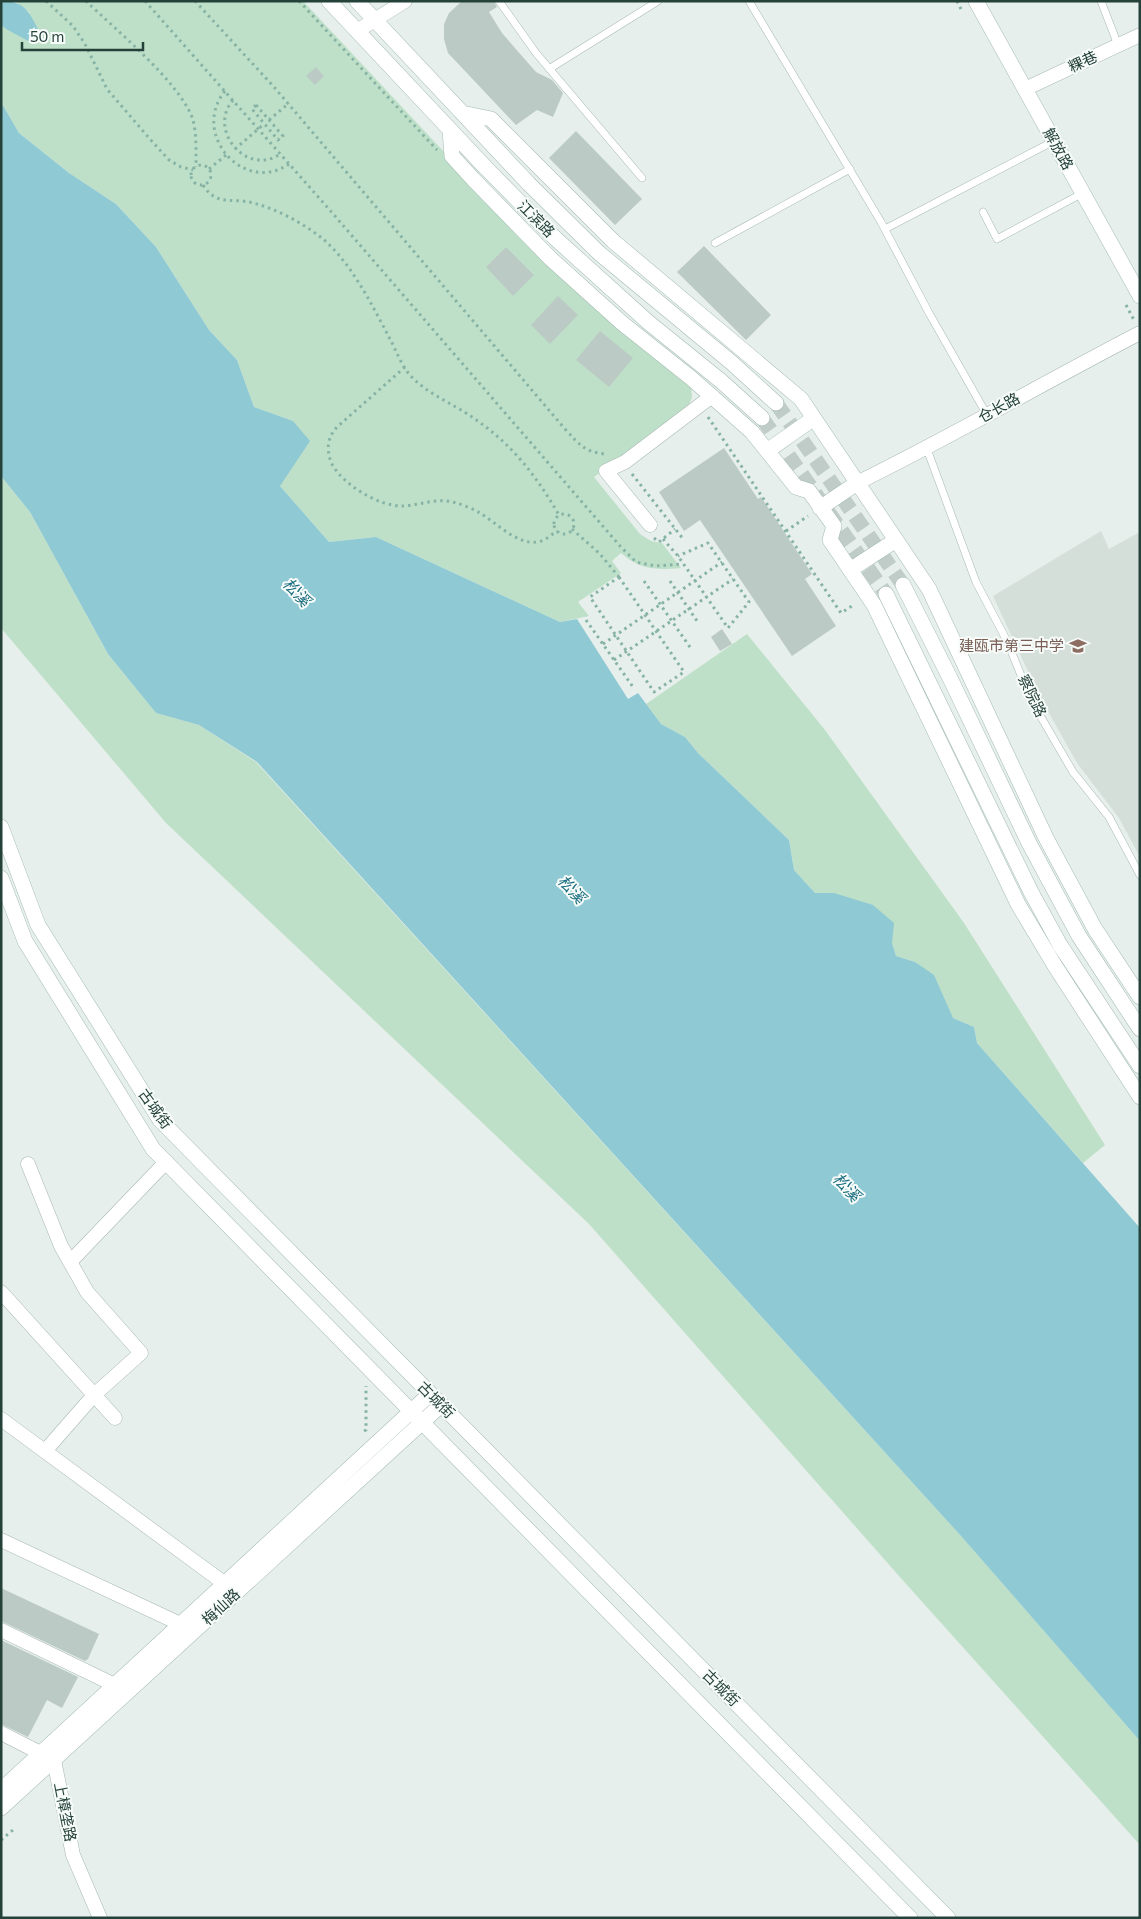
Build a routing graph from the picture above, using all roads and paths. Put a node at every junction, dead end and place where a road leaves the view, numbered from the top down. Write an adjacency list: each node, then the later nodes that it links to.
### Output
1 (46, 1): 37 (path)
2 (86, 1): 34 (path)
3 (145, 1): 20 (path)
4 (195, 1): 22 (path)
5 (299, 1): 31 (path)
6 (329, 1): 15 (main road, 江滨路)
7 (357, 1): 14 (main road, 江滨路)
8 (405, 1): 14 (street)
9 (499, 1): 18 (lane)
10 (658, 1): 18 (lane)
11 (749, 1): 36 (lane)
12 (976, 1): 19 (main road, 解放路)
13 (1101, 1): 17 (lane)
14 (375, 20): 15 (street); 23 (main road, 江滨路)
15 (357, 31): 27 (main road, 江滨路)
16 (1140, 35): 17 (street, 粿巷)
17 (1118, 45): 19 (street, 粿巷)
18 (549, 69): 38 (lane)
19 (1025, 89): 28 (main road, 解放路)
20 (225, 91): 21 (path); 32 (path)
21 (233, 100): 26 (path); 29 (path)
22 (288, 104): 24 (path); 55 (path)
23 (462, 112): 48 (main road, 江滨路); 51 (main road)
24 (269, 120): 25 (path); 25 (path)
25 (264, 124): 26 (path)
26 (258, 129): 29 (path); 30 (path)
27 (450, 130): 47 (main road); 50 (main road, 江滨路)
28 (1054, 141): 40 (main road, 解放路); 42 (lane)
29 (235, 149): 30 (path)
30 (280, 154): 33 (path)
31 (440, 154)
32 (226, 155): 33 (path); 35 (path)
33 (289, 164): 71 (path)
34 (196, 167): 35 (path); 37 (path)
35 (209, 169): 39 (path)
36 (850, 169): 42 (lane); 43 (lane)
37 (193, 170): 39 (path)
38 (642, 178)
39 (203, 185): 46 (path)
40 (1083, 193): 41 (lane); 44 (main road, 解放路)
41 (983, 212)
42 (885, 229): 49 (lane)
43 (715, 243)
44 (1140, 296)
45 (1140, 333): 49 (street, 仓长路)
46 (405, 368): 59 (path); 63 (path)
47 (712, 396): 54 (main road); 60 (street)
48 (776, 403)
49 (987, 415): 53 (street, 仓长路)
50 (762, 418)
51 (814, 418): 54 (main road); 57 (main road)
52 (700, 420): 64 (path)
53 (927, 448): 57 (street, 仓长路); 97 (lane, 察院路)
54 (767, 451): 58 (main road)
55 (610, 454)
56 (630, 472): 62 (path)
57 (857, 483): 58 (main road); 68 (main road)
58 (820, 508): 64 (path); 72 (main road)
59 (558, 515): 61 (path); 63 (path)
60 (650, 525)
61 (572, 528): 63 (path); 73 (path)
62 (676, 529): 65 (path); 67 (path)
63 (557, 530)
64 (786, 531): 81 (path)
65 (670, 534)
66 (663, 539): 69 (path)
67 (684, 540)
68 (896, 540): 72 (main road); 100 (main road)
69 (678, 556): 70 (path); 71 (path)
70 (722, 562): 74 (path); 75 (path)
71 (683, 564): 75 (path)
72 (850, 570): 81 (main road)
73 (619, 577): 85 (path); 90 (path)
74 (733, 579): 82 (path); 82 (path)
75 (695, 580): 79 (path); 82 (path)
76 (644, 581): 83 (path)
77 (670, 581): 79 (path)
78 (903, 585): 101 (main road)
79 (678, 592): 83 (path); 84 (path)
80 (886, 594): 102 (main road)
81 (868, 595): 103 (main road)
82 (706, 597): 84 (path)
83 (660, 605): 85 (path); 87 (path)
84 (689, 609): 87 (path); 88 (path)
85 (645, 615): 89 (path); 90 (path)
86 (586, 620): 91 (path)
87 (672, 621): 89 (path); 92 (path)
88 (698, 621)
89 (656, 631): 93 (path); 93 (path)
90 (616, 636): 91 (path); 93 (path)
91 (604, 644): 94 (path)
92 (692, 650)
93 (627, 652): 94 (path)
94 (614, 660): 95 (path)
95 (633, 687)
96 (1, 826): 110 (main road, 古城街)
97 (1140, 875)
98 (1, 878): 99 (main road, 古城街)
99 (5, 903): 104 (main road, 古城街)
100 (1140, 997)
101 (1140, 1029)
102 (1140, 1066)
103 (1140, 1097)
104 (166, 1162): 106 (street); 111 (main road, 古城街)
105 (28, 1164): 106 (street)
106 (70, 1262): 109 (street)
107 (1, 1292): 109 (street)
108 (366, 1379): 115 (path)
109 (94, 1394): 112 (street); 116 (street)
110 (436, 1399): 111 (main road, 梅仙路); 114 (main road, 梅仙路); 131 (main road, 古城街)
111 (411, 1412): 114 (main road, 古城街); 118 (main road, 梅仙路)
112 (115, 1418)
113 (1, 1419): 116 (street)
114 (422, 1422): 118 (main road, 梅仙路); 130 (main road, 古城街)
115 (359, 1436)
116 (45, 1451): 118 (street)
117 (1, 1540): 119 (street)
118 (231, 1588): 119 (main road, 梅仙路); 121 (main road, 梅仙路)
119 (181, 1624): 121 (street); 122 (main road, 梅仙路)
120 (1, 1630): 122 (street)
121 (195, 1631): 122 (main road, 梅仙路)
122 (121, 1689): 124 (main road, 梅仙路)
123 (1, 1734): 124 (street)
124 (47, 1757): 125 (main road, 梅仙路); 126 (main road, 梅仙路); 129 (street, 上樟垄路)
125 (1, 1790)
126 (1, 1808)
127 (13, 1830): 128 (path)
128 (1, 1840)
129 (100, 1918)
130 (910, 1918)
131 (948, 1918)

